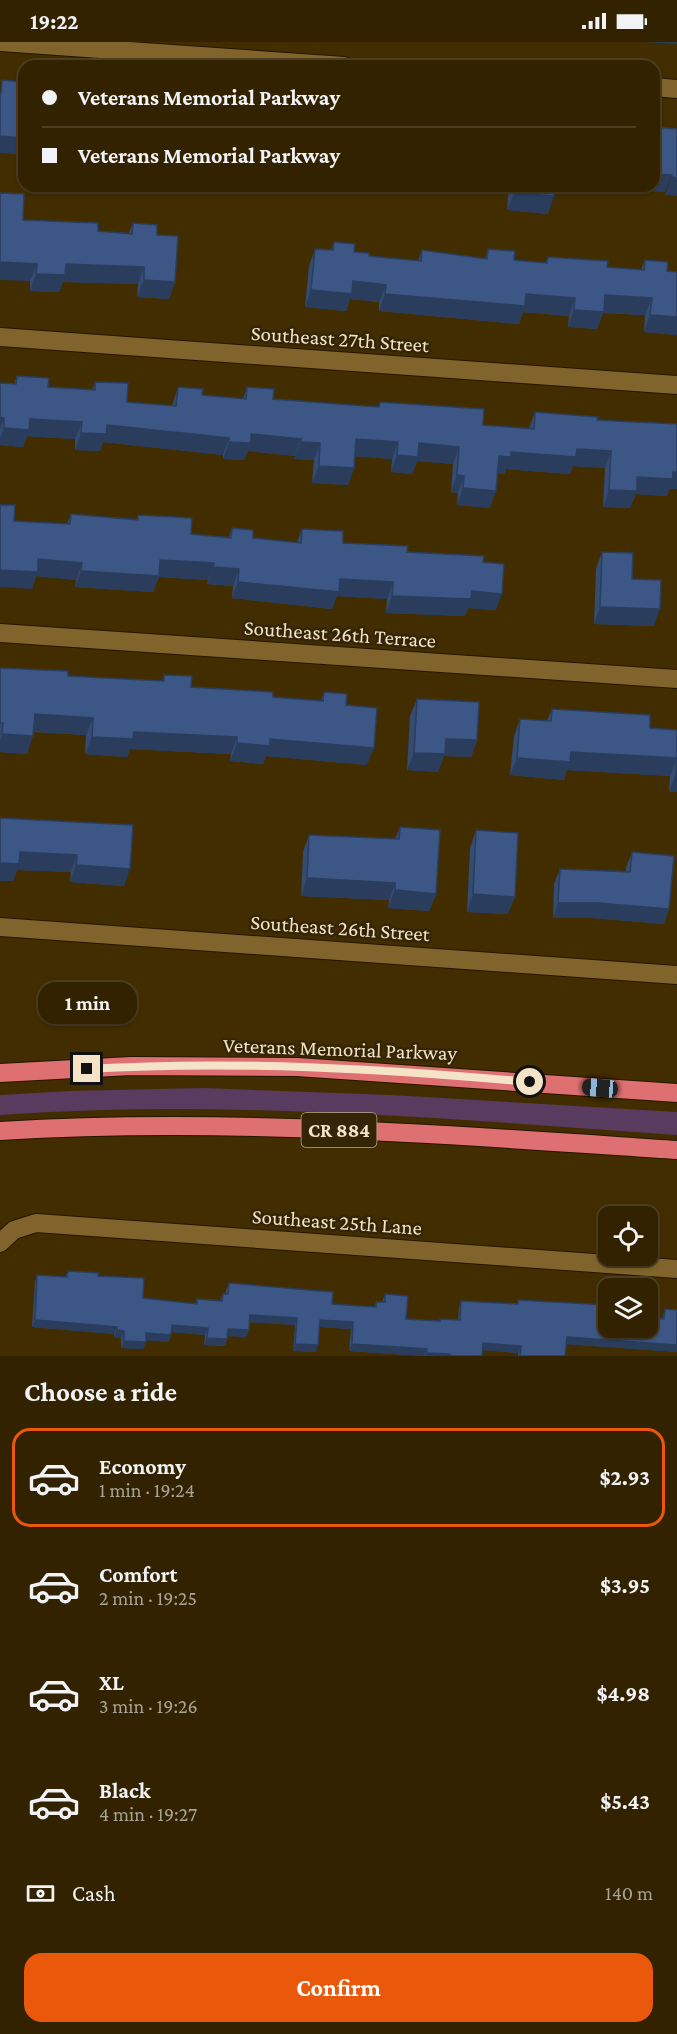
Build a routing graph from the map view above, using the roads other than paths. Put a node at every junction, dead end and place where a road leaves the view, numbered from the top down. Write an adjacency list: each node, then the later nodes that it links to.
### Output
1 (0, 42): 2 (street)
2 (258, 60)
3 (660, 88): 4 (street)
4 (677, 89)
5 (0, 337): 6 (street, Southeast 27th Street)
6 (677, 385)
7 (0, 633): 8 (street, Southeast 26th Terrace)
8 (677, 680)
9 (0, 927): 10 (street, Southeast 26th Street)
10 (677, 975)
11 (0, 1073): 12 (highway, Veterans Memorial Parkway)
12 (677, 1093)
13 (0, 1131): 14 (highway, CR 884)
14 (677, 1150)
15 (0, 1243): 16 (street, Southeast 25th Lane)
16 (677, 1269)

